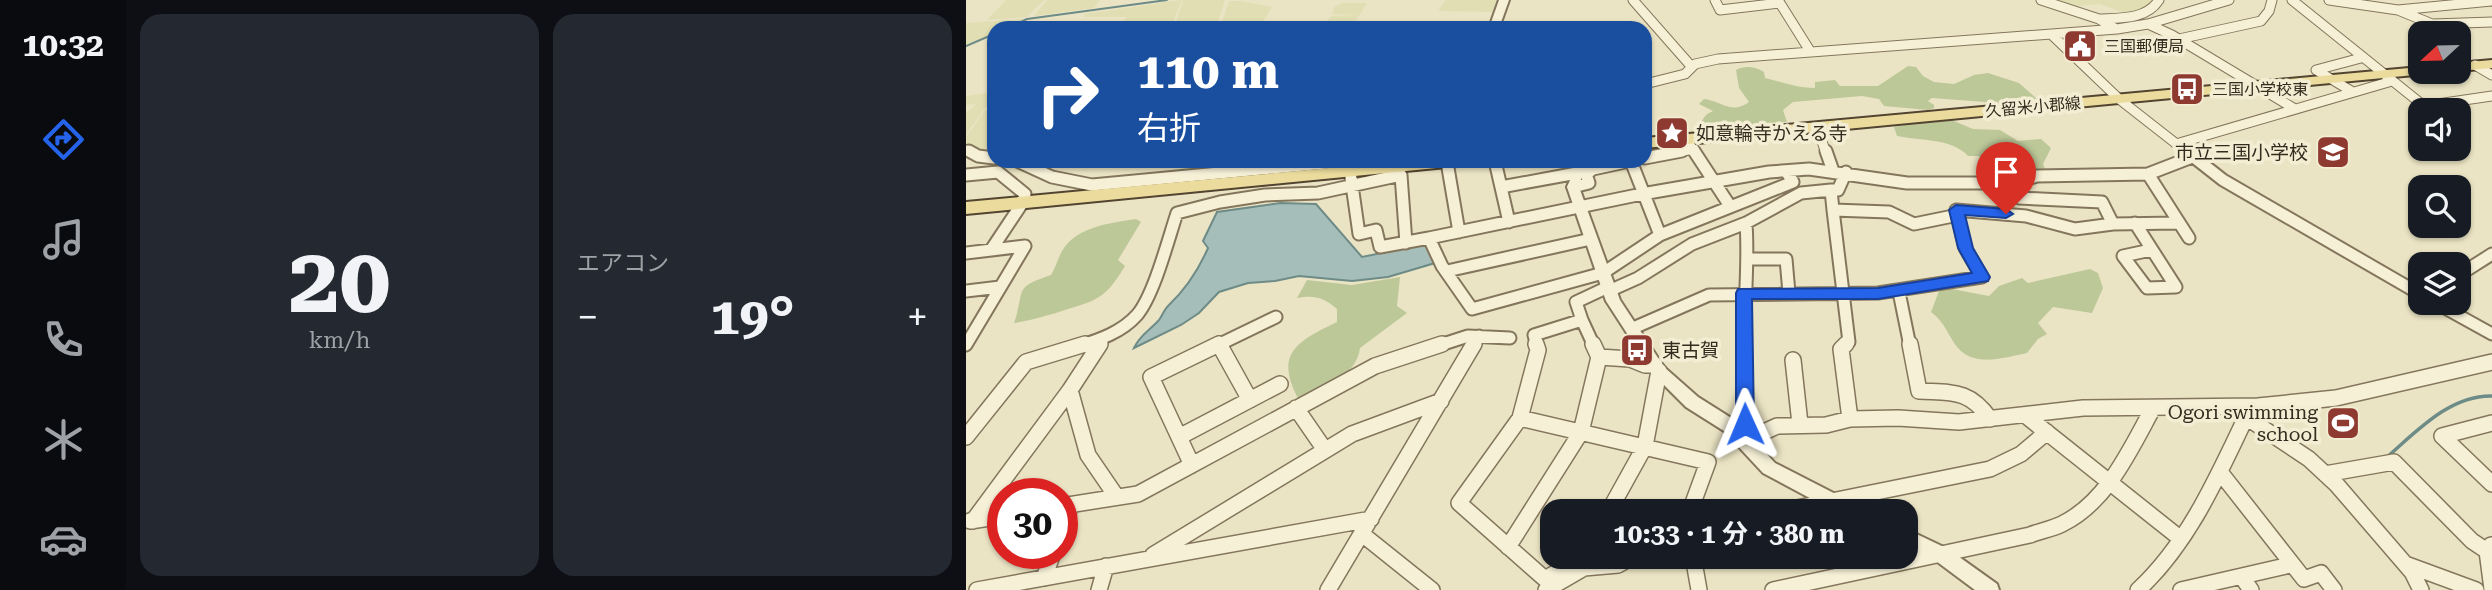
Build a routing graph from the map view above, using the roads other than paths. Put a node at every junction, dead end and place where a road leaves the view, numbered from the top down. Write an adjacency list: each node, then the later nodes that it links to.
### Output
1 (1504, 0): 15 (street)
2 (1633, 0): 16 (street)
3 (1715, 0): 11 (street)
4 (2041, 0): 14 (street)
5 (2159, 0): 14 (street)
6 (2229, 0): 19 (street)
7 (2273, 0): 22 (street)
8 (2292, 0): 24 (street)
9 (2329, 0): 13 (street)
10 (2360, 0): 13 (street)
11 (1779, 1): 23 (street)
12 (2490, 1): 13 (street)
13 (2395, 9): 18 (street)
14 (2099, 19): 20 (street)
15 (1496, 21)
16 (1651, 21)
17 (1652, 22): 27 (street)
18 (2492, 22)
19 (2148, 24): 20 (street); 22 (street)
20 (2117, 29): 21 (street)
21 (2052, 35): 23 (street); 37 (street)
22 (2179, 39): 34 (street)
23 (1810, 51): 27 (street)
24 (2361, 58): 31 (street); 32 (street)
25 (2492, 64): 26 (main road)
26 (2475, 65): 28 (main road); 30 (street)
27 (1690, 66): 33 (street)
28 (2471, 66)
29 (2408, 74): 31 (main road, 久留米小郡線)
30 (2492, 75)
31 (2387, 78): 32 (main road, 久留米小郡線); 35 (street); 36 (street)
32 (2331, 79): 34 (main road, 久留米小郡線); 35 (street)
33 (1652, 82)
34 (2258, 86): 37 (main road, 久留米小郡線); 38 (street)
35 (2353, 92): 38 (street)
36 (2492, 96)
37 (2119, 99): 39 (main road, 久留米小郡線); 42 (street)
38 (2295, 109): 42 (street)
39 (1817, 127): 41 (main road, 久留米小郡線); 55 (street)
40 (1652, 143): 41 (main road, 久留米小郡線)
41 (1690, 144): 44 (street); 61 (street)
42 (2176, 144): 45 (street)
43 (966, 150): 46 (street)
44 (1652, 156)
45 (2192, 157): 58 (street); 93 (street)
46 (987, 158)
47 (1037, 168): 56 (street)
48 (1374, 168): 56 (main road)
49 (1448, 168): 79 (street)
50 (1497, 168): 63 (street)
51 (1590, 168): 60 (street)
52 (1598, 168): 60 (street)
53 (1633, 168): 65 (street)
54 (1786, 171): 55 (street); 61 (street); 68 (street)
55 (1833, 171): 57 (street)
56 (1350, 172): 67 (main road); 84 (street); 84 (street); 110 (street)
57 (1846, 172): 62 (street); 64 (street)
58 (2148, 174): 62 (street); 77 (street)
59 (966, 175): 67 (street)
60 (1575, 180): 63 (street); 69 (street)
61 (1715, 180): 65 (street); 68 (street)
62 (2013, 183): 66 (street)
63 (1501, 187): 74 (street)
64 (1831, 190): 71 (street); 75 (street)
65 (1642, 194): 69 (street); 80 (street)
66 (2018, 198): 73 (street); 78 (street)
67 (1023, 202): 70 (main road); 85 (street)
68 (1730, 206): 80 (street)
69 (1580, 207): 74 (street); 82 (street)
70 (966, 208)
71 (1833, 210): 72 (street); 101 (street)
72 (1958, 215): 73 (street); 98 (street)
73 (2025, 216): 78 (street)
74 (1509, 222): 79 (street)
75 (1746, 223): 89 (street); 94 (street)
76 (2135, 223): 77 (street); 78 (street); 86 (street)
77 (2177, 223): 83 (street)
78 (2113, 224)
79 (1459, 232): 81 (street)
80 (1660, 235): 94 (street)
81 (1429, 238): 84 (street); 91 (street)
82 (1591, 239): 91 (street); 94 (street)
83 (2189, 239)
84 (1406, 243)
85 (991, 250): 87 (street); 95 (street)
86 (2151, 250)
87 (966, 253)
88 (2492, 254): 90 (street)
89 (1749, 259): 99 (street); 100 (street)
90 (2471, 267)
91 (1447, 271): 94 (street)
92 (2408, 281): 93 (street)
93 (2400, 282): 96 (street)
94 (1606, 283): 104 (street); 105 (street)
95 (1000, 287): 97 (street); 108 (street)
96 (2408, 287)
97 (966, 291)
98 (1899, 292): 101 (street); 126 (street)
99 (1744, 293): 100 (street); 105 (street); 132 (street)
100 (1789, 293): 101 (street)
101 (1843, 293): 125 (street)
102 (2458, 315): 106 (street)
103 (1276, 317): 111 (street)
104 (1582, 320): 112 (street); 124 (street)
105 (1631, 329): 115 (street)
106 (2492, 334)
107 (1479, 336): 109 (street); 119 (street); 120 (street)
108 (968, 338)
109 (1510, 338)
110 (1099, 340): 117 (street); 129 (street)
111 (1219, 344): 118 (street); 133 (street)
112 (1599, 358): 115 (street); 130 (street)
113 (1793, 360): 128 (street)
114 (2492, 362): 122 (street)
115 (1657, 368): 132 (street); 134 (street)
116 (1280, 384): 118 (street)
117 (1070, 390): 141 (street); 148 (street)
118 (1250, 400): 133 (street)
119 (1441, 401): 135 (street); 147 (street)
120 (1296, 408): 135 (street); 136 (street)
121 (2153, 408): 122 (street); 123 (street); 139 (street)
122 (2252, 411): 137 (street); 138 (street)
123 (2025, 415): 126 (street); 131 (street)
124 (1520, 418): 130 (street); 152 (street)
125 (1850, 419): 126 (street); 128 (street)
126 (1990, 419)
127 (2492, 423): 140 (street)
128 (1800, 424): 132 (street)
129 (968, 432)
130 (1581, 432): 134 (street); 152 (street)
131 (2047, 432): 139 (street); 145 (street)
132 (1739, 435): 144 (street)
133 (1179, 437): 136 (street)
134 (1644, 446): 142 (street); 143 (street)
135 (1325, 450): 155 (street)
136 (1192, 465): 141 (street)
137 (2220, 472): 150 (street); 156 (street)
138 (2325, 474): 153 (street); 157 (street)
139 (2110, 482): 150 (street); 154 (street)
140 (2492, 484)
141 (1116, 496): 146 (street)
142 (1615, 499)
143 (1694, 499)
144 (1827, 499)
145 (1841, 499)
146 (1078, 504)
147 (1371, 519): 149 (street); 155 (street)
148 (970, 521)
149 (1362, 534): 169 (street); 170 (street)
150 (2181, 539): 175 (street)
151 (1918, 543): 154 (street)
152 (1508, 548): 160 (street)
153 (2490, 548): 166 (street)
154 (1942, 555): 173 (street); 174 (street)
155 (1147, 559): 158 (street)
156 (2290, 565): 164 (street); 177 (street)
157 (2408, 565): 178 (street); 179 (street)
158 (1107, 566): 163 (street); 168 (street)
159 (1047, 569): 163 (street)
160 (1562, 569)
161 (1582, 569): 171 (street)
162 (1695, 569): 172 (street)
163 (1044, 578): 165 (street)
164 (2246, 583): 176 (street)
165 (1021, 586): 167 (street)
166 (2492, 589)
167 (976, 590)
168 (1099, 590)
169 (1328, 590)
170 (1432, 590)
171 (1546, 590)
172 (1699, 590)
173 (1776, 590)
174 (1990, 590)
175 (2138, 590)
176 (2181, 590)
177 (2334, 590)
178 (2421, 590)
179 (2476, 590)

